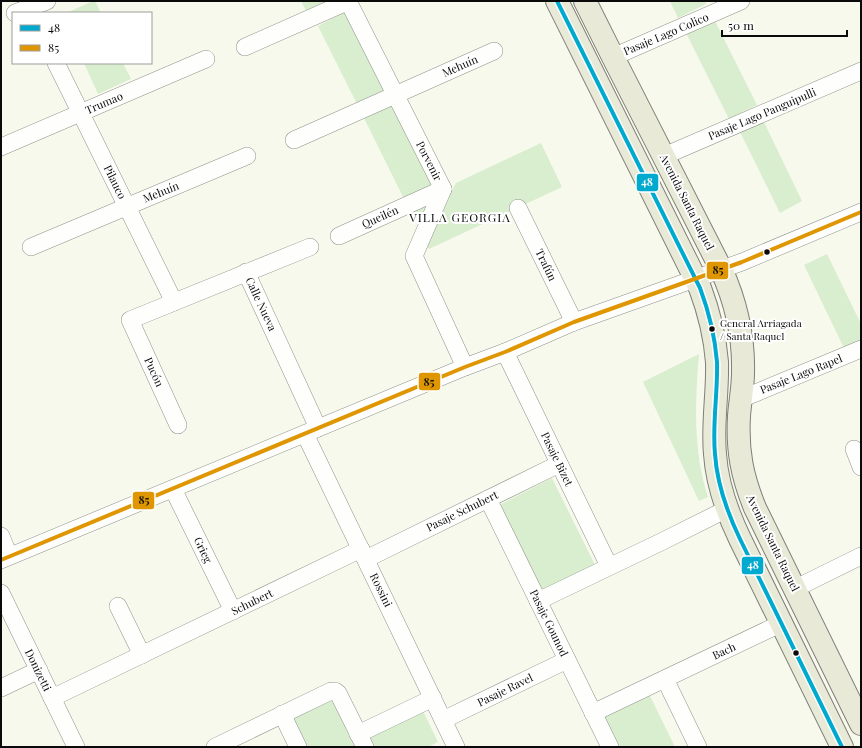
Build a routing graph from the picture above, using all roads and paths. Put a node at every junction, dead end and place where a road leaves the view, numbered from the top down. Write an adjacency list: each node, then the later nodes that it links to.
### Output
1 (47, 1): 6 (street)
2 (349, 1): 9 (street); 15 (street, Porvenir)
3 (557, 1): 30 (main road)
4 (585, 1): 11 (main road, Avenida Santa Raquel)
5 (741, 1): 11 (street, Pasaje Lago Colico)
6 (22, 12)
7 (12, 15): 8 (street)
8 (1, 18)
9 (245, 47)
10 (494, 51): 15 (street, Mehuín)
11 (613, 56): 20 (main road, Avenida Santa Raquel)
12 (206, 60): 16 (street, Trumao)
13 (56, 64): 16 (street, Pilauco)
14 (861, 71): 20 (street, Pasaje Lago Panguipulli)
15 (395, 95): 17 (street, Mehuín); 21 (street, Porvenir)
16 (80, 113): 18 (street, Trumao); 22 (street, Pilauco)
17 (294, 140)
18 (1, 147)
19 (247, 156): 22 (street, Mehuín)
20 (664, 156): 28 (main road, Avenida Santa Raquel)
21 (443, 189): 25 (street, Queilén); 36 (street, Porvenir)
22 (127, 206): 26 (street, Mehuín); 31 (street, Pilauco)
23 (518, 208): 33 (street, Trafún)
24 (861, 212): 28 (street)
25 (339, 236)
26 (30, 246)
27 (310, 247): 29 (street)
28 (721, 269): 30 (street); 37 (main road, Avenida Santa Raquel)
29 (246, 272): 31 (street, Calle Nueva); 39 (street, Calle Nueva)
30 (695, 279): 33 (street); 45 (main road)
31 (174, 302): 32 (street, Calle Nueva)
32 (130, 320): 38 (street, Pucón)
33 (574, 322): 35 (street)
34 (861, 349): 37 (street, Pasaje Lago Rapel)
35 (505, 352): 36 (street); 41 (street, Pasaje Bizet)
36 (465, 367): 39 (street)
37 (741, 399): 51 (main road, Avenida Santa Raquel)
38 (178, 425)
39 (311, 431): 43 (street); 47 (street, Rossini)
40 (854, 449): 42 (street)
41 (559, 464): 44 (street, Pasaje Schubert); 50 (street, Pasaje Bizet)
42 (861, 466)
43 (173, 489): 49 (street); 55 (street, Grieg)
44 (488, 499): 47 (street, Pasaje Schubert); 53 (street, Pasaje Gounod)
45 (727, 509): 50 (street); 56 (main road)
46 (1, 536): 49 (street)
47 (363, 554): 55 (street, Schubert); 63 (street, Rossini)
48 (861, 556): 51 (street)
49 (5, 558)
50 (609, 566): 53 (street)
51 (794, 589): 67 (main road, Avenida Santa Raquel)
52 (1, 593): 59 (street, Donizetti)
53 (538, 601): 58 (street, Pasaje Gounod)
54 (118, 606): 57 (street)
55 (233, 611): 57 (street, Schubert)
56 (782, 624): 60 (street, Bach); 75 (main road)
57 (142, 654): 62 (street, Schubert)
58 (567, 660): 64 (street, Pasaje Gounod); 66 (street, Pasaje Ravel)
59 (39, 670): 61 (street); 62 (street, Donizetti)
60 (665, 679): 64 (street, Bach); 74 (street)
61 (1, 688)
62 (52, 698): 69 (street, Donizetti)
63 (433, 698): 66 (street, Rossini); 68 (street)
64 (593, 713): 73 (street, Pasaje Gounod)
65 (282, 714): 68 (street); 70 (street); 71 (street)
66 (443, 720): 72 (street, Rossini)
67 (861, 724)
68 (362, 741)
69 (76, 747)
70 (215, 747)
71 (298, 747)
72 (456, 747)
73 (610, 747)
74 (698, 747)
75 (842, 747)

